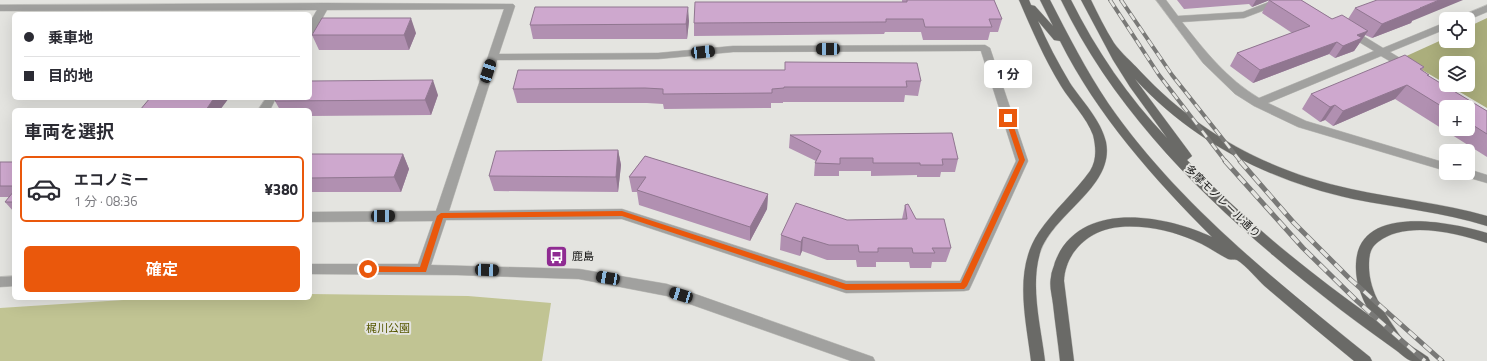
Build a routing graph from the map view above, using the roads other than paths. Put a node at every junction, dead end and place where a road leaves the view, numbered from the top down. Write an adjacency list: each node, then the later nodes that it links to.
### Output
1 (1024, 0): 18 (main road); 38 (main road)
2 (1045, 0): 18 (main road)
3 (1066, 0): 26 (main road, 多摩モノレール通り)
4 (1086, 0): 17 (main road)
5 (1161, 0): 13 (street)
6 (1283, 0): 13 (street)
7 (424, 3): 8 (street); 9 (street)
8 (511, 3): 20 (street)
9 (324, 6): 10 (street); 15 (street)
10 (0, 8)
11 (1487, 8): 12 (street)
12 (1475, 13)
13 (1176, 19): 22 (street)
14 (1337, 24): 19 (street)
15 (312, 27)
16 (1439, 28): 19 (street)
17 (1112, 46): 26 (main road); 29 (main road)
18 (1068, 49): 33 (main road)
19 (1383, 51): 21 (street); 22 (street)
20 (493, 57): 27 (street); 27 (street)
21 (1420, 75)
22 (1258, 103): 23 (street)
23 (1439, 165)
24 (1475, 175): 25 (street)
25 (1487, 179)
26 (1220, 200): 36 (main road, 多摩モノレール通り)
27 (441, 216): 28 (street); 32 (street)
28 (312, 217)
29 (1487, 221)
30 (1487, 238): 36 (main road)
31 (312, 269): 32 (street)
32 (423, 270): 37 (street)
33 (1257, 271): 39 (main road); 40 (main road)
34 (12, 281): 35 (street)
35 (0, 282)
36 (1401, 346): 41 (main road, 多摩モノレール通り)
37 (868, 361)
38 (1038, 361)
39 (1067, 361)
40 (1365, 361)
41 (1423, 361)

